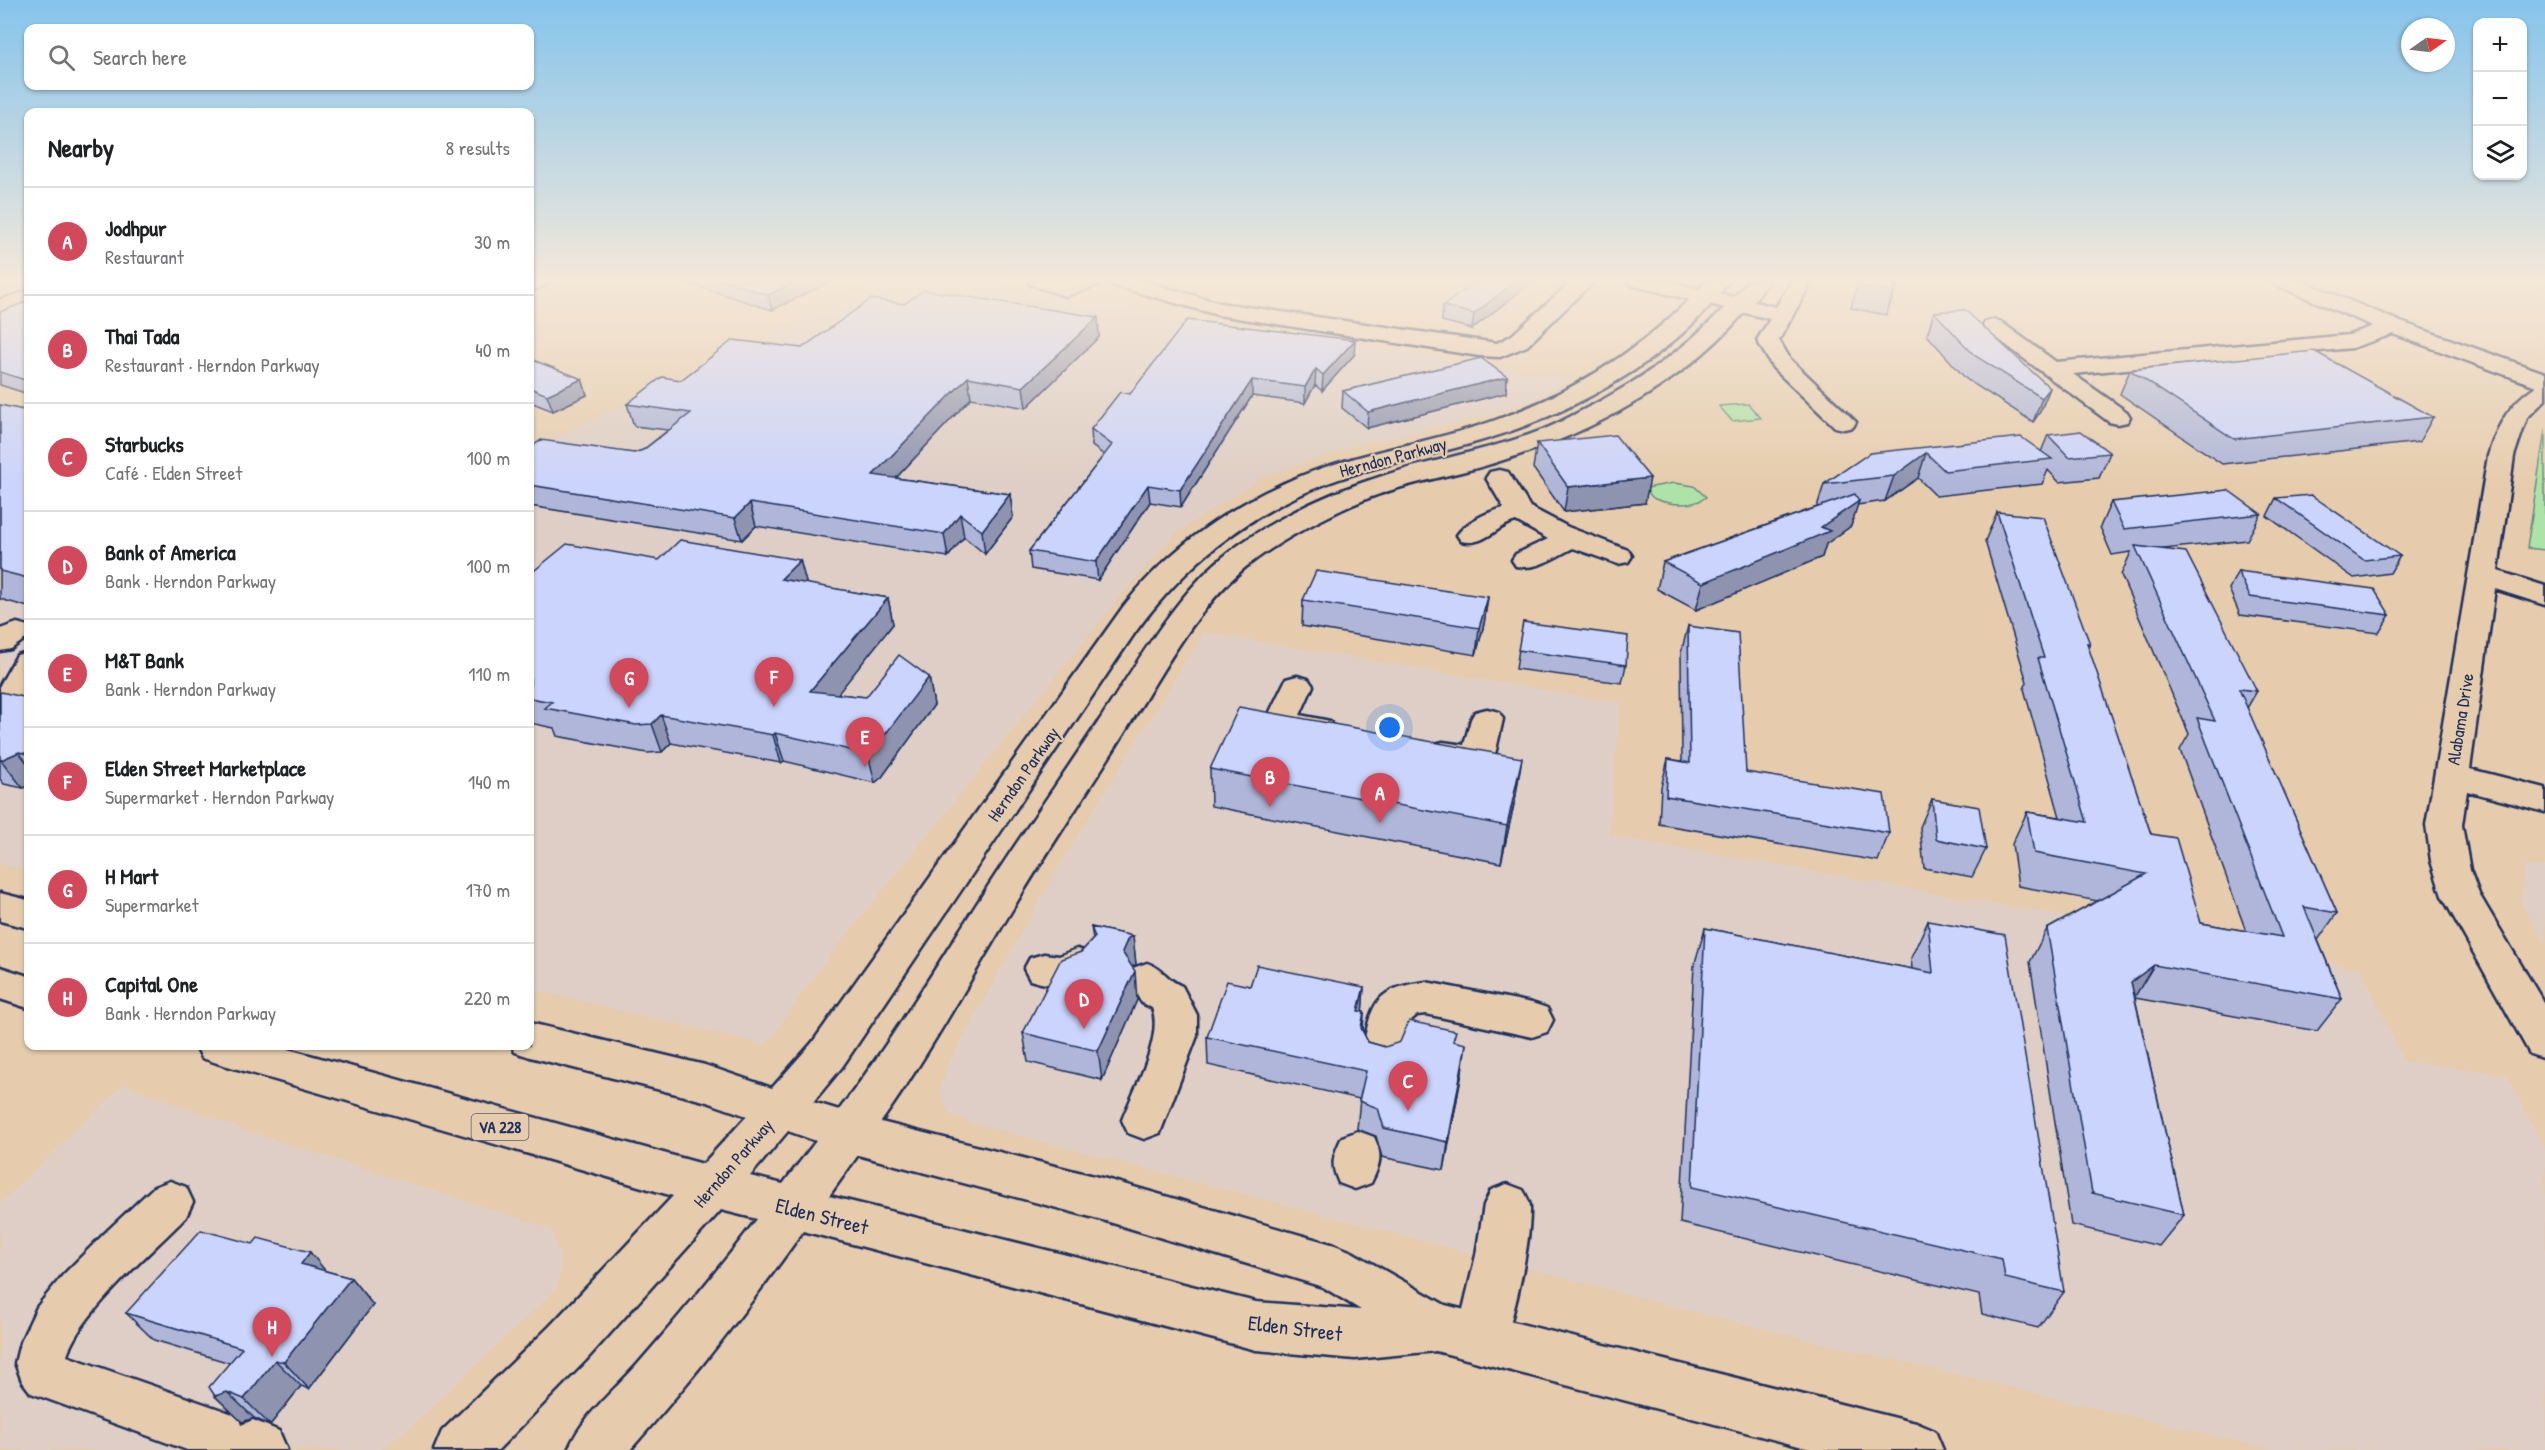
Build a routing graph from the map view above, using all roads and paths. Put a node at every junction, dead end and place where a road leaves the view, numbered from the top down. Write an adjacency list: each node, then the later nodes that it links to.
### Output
1 (1477, 349): 2 (main road)
2 (1503, 349)
3 (1648, 349): 43 (main road, Herndon Parkway)
4 (1693, 349): 45 (main road, Herndon Parkway)
5 (1773, 349): 13 (main road)
6 (2023, 349): 9 (main road)
7 (2270, 349): 9 (main road)
8 (2453, 349): 10 (main road)
9 (2051, 369): 12 (main road)
10 (2545, 381)
11 (2545, 390): 20 (main road, Alabama Drive)
12 (2118, 417)
13 (1844, 422)
14 (1499, 478): 15 (main road)
15 (1520, 512): 16 (main road); 17 (main road)
16 (1471, 535)
17 (1572, 538): 18 (main road); 19 (main road)
18 (1618, 556)
19 (1526, 560)
20 (2482, 575): 21 (main road); 31 (main road, Alabama Drive)
21 (2545, 596)
22 (18, 649): 23 (main road); 26 (main road)
23 (0, 679)
24 (1297, 686): 29 (main road)
25 (24, 701): 27 (main road)
26 (0, 704)
27 (0, 713)
28 (1488, 719): 30 (main road)
29 (1350, 735)
30 (1419, 748)
31 (2452, 776): 32 (main road); 40 (main road, Alabama Drive)
32 (2545, 800)
33 (0, 908): 34 (main road)
34 (24, 913)
35 (0, 983): 37 (main road)
36 (1147, 989): 44 (main road)
37 (24, 991)
38 (1532, 1020): 42 (main road)
39 (534, 1041): 43 (main road, Elden Street)
40 (2545, 1042)
41 (231, 1050): 46 (main road, Elden Street / VA 228)
42 (1382, 1056)
43 (780, 1109): 45 (main road, Elden Street); 46 (main road, Herndon Parkway)
44 (1144, 1120)
45 (849, 1133): 49 (main road, Herndon Parkway); 50 (main road, Elden Street)
46 (712, 1187): 49 (main road, Elden Street / VA 228); 53 (main road, Herndon Parkway)
47 (170, 1202): 52 (main road)
48 (1507, 1205): 50 (main road)
49 (791, 1209): 50 (main road, Elden Street); 54 (main road, Herndon Parkway)
50 (1459, 1333): 51 (main road, Elden Street)
51 (1858, 1443): 55 (main road, Elden Street)
52 (244, 1444)
53 (460, 1450)
54 (595, 1450)
55 (1916, 1450)

